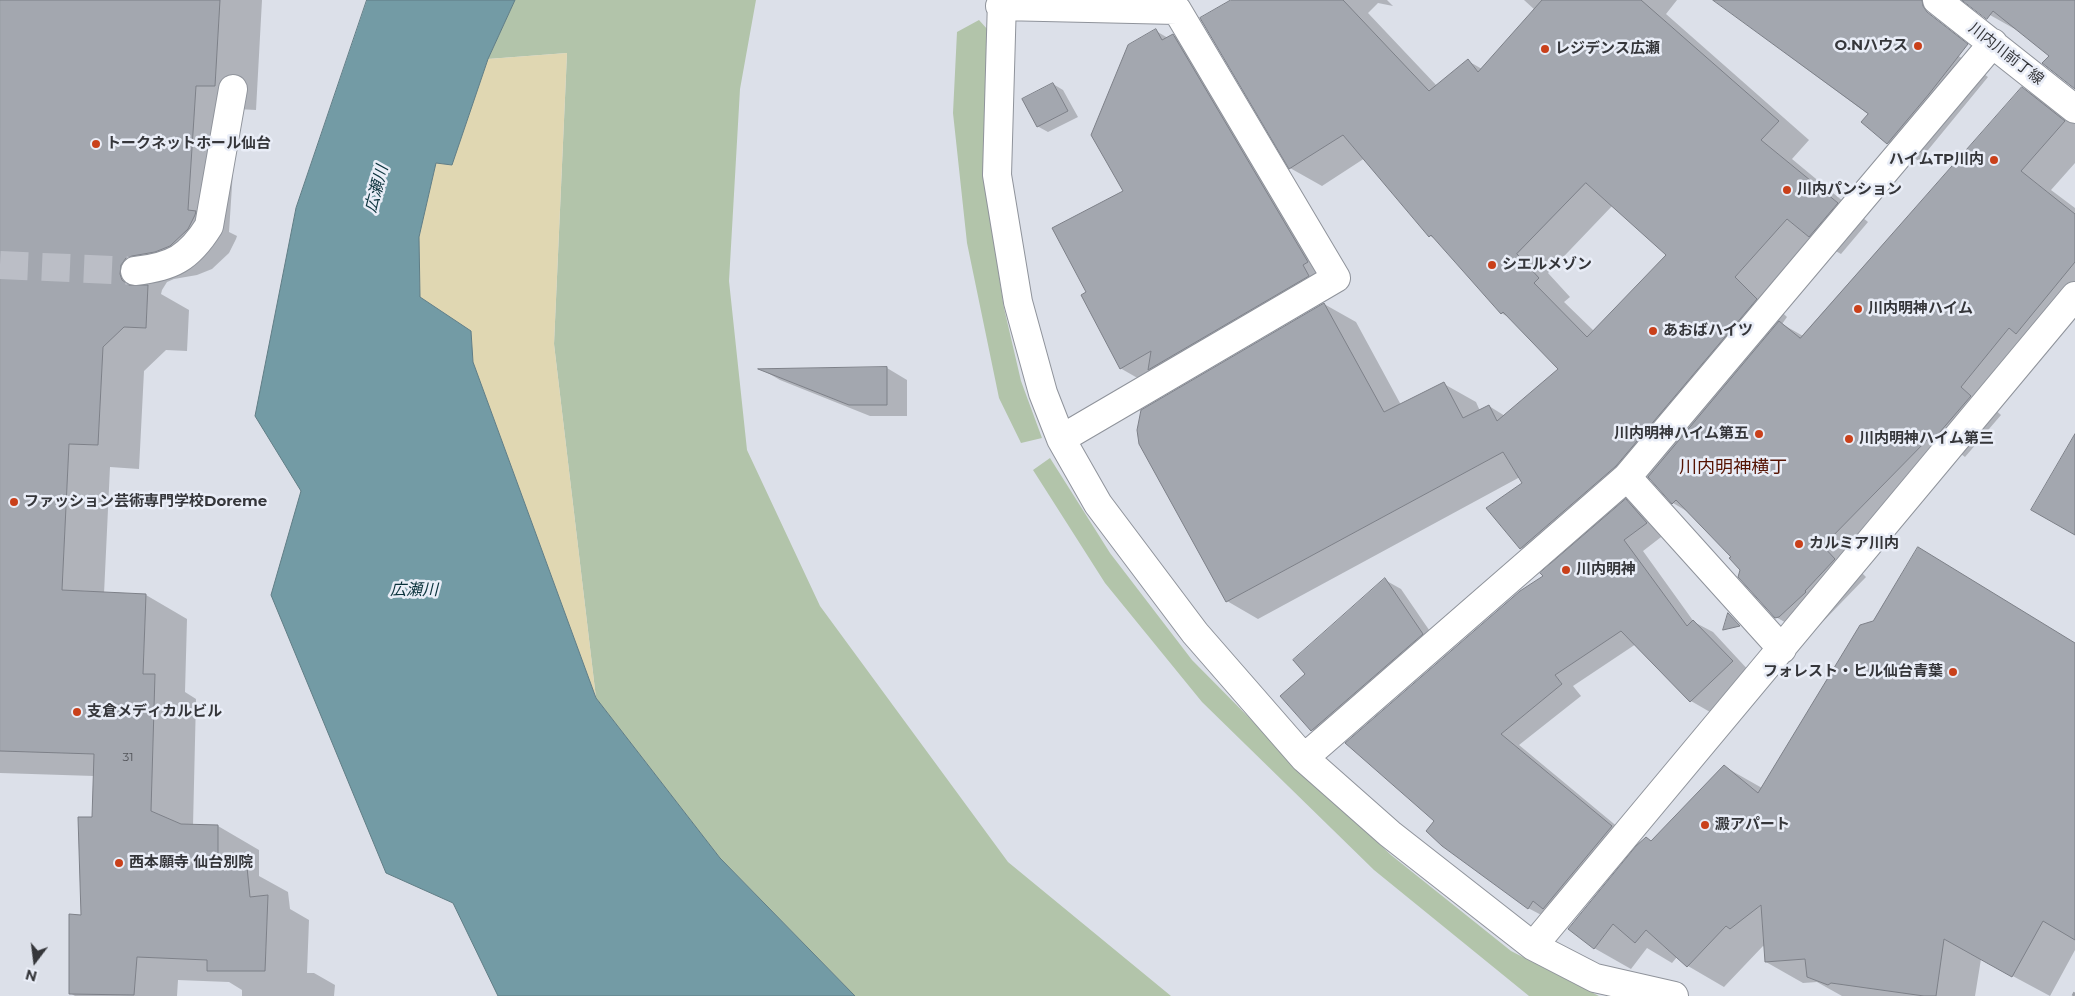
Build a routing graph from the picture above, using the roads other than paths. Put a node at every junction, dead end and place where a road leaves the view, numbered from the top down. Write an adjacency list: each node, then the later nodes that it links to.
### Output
1 (1937, 0): 4 (street, 川内川前丁線)
2 (1001, 3): 3 (street); 9 (street)
3 (1184, 5): 9 (street)
4 (1993, 43): 6 (street, 川内川前丁線); 10 (street)
5 (233, 89): 7 (street)
6 (2075, 109)
7 (135, 271)
8 (2075, 296): 11 (street)
9 (1061, 439): 12 (street)
10 (1627, 477): 11 (street); 12 (street)
11 (1782, 649): 13 (street)
12 (1304, 758): 13 (street)
13 (1534, 946): 14 (street)
14 (1674, 996)

